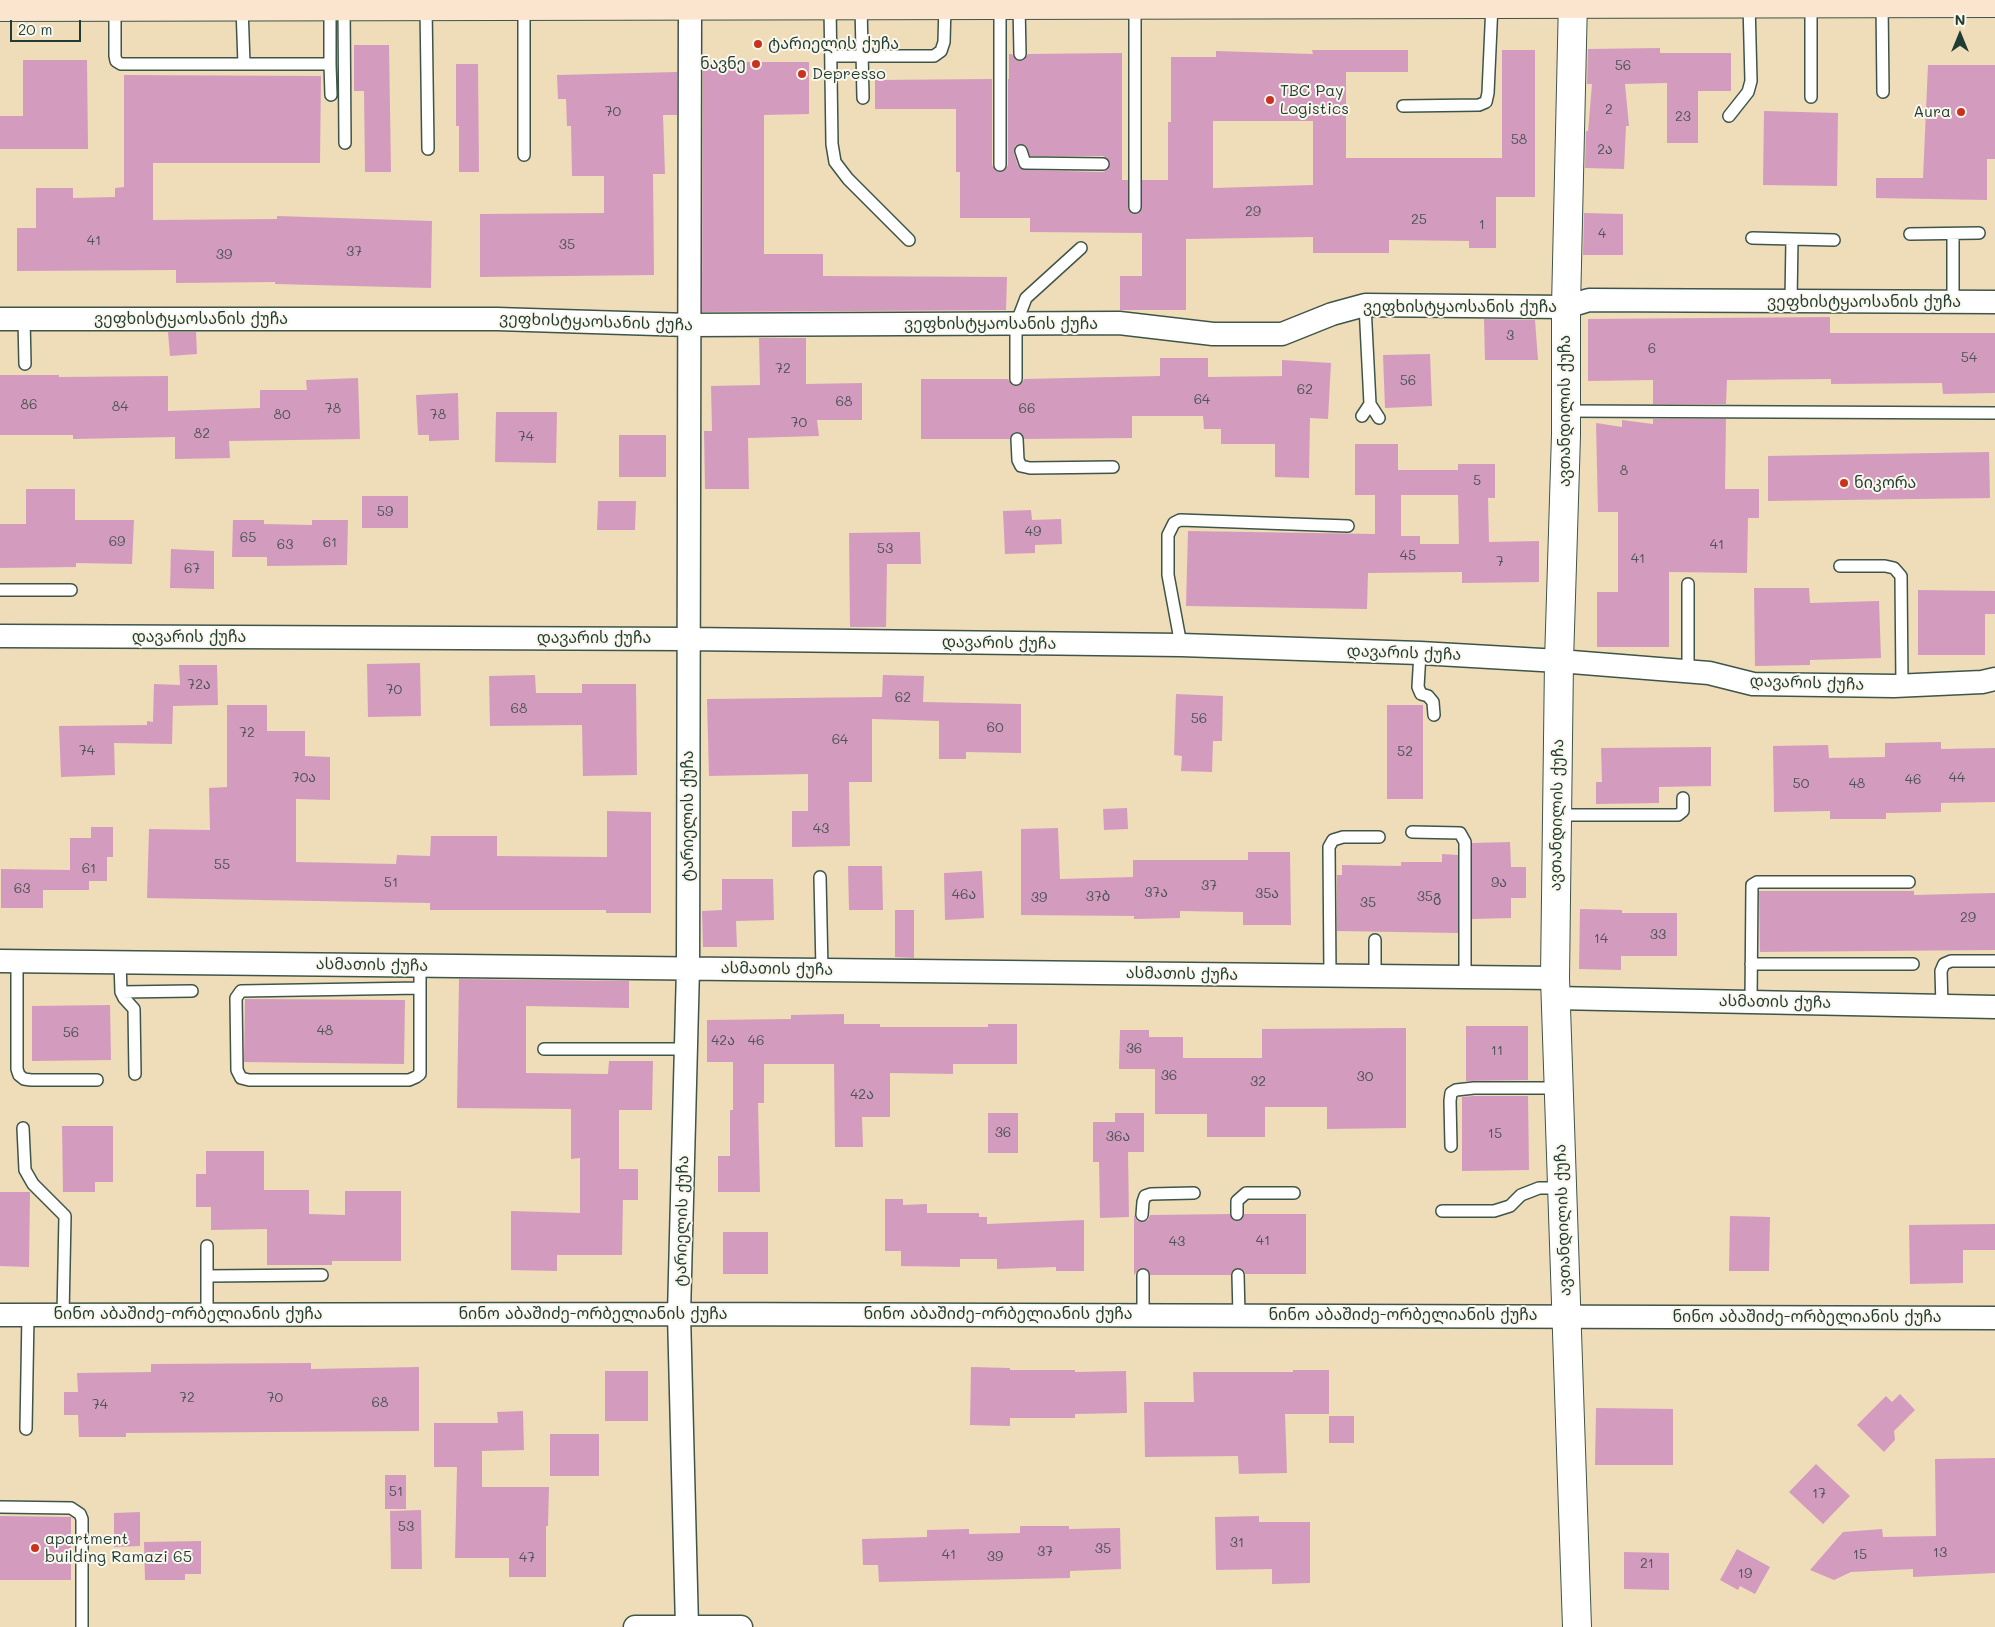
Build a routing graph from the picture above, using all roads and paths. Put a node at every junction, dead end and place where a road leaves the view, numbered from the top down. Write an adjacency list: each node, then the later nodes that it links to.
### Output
1 (1882, 1): 2 (main road); 10 (main road); 29 (lane)
2 (1946, 1): 11 (main road)
3 (1275, 2): 4 (main road); 18 (main road)
4 (1332, 2): 13 (main road)
5 (1573, 2): 6 (main road); 13 (main road); 54 (street, ავთანდილის ქუჩა)
6 (1685, 2): 7 (main road)
7 (1760, 2): 10 (main road); 34 (lane)
8 (690, 3): 9 (main road); 20 (main road); 58 (street, ტარიელის ქუჩა)
9 (765, 3): 15 (main road)
10 (1811, 3): 31 (lane)
11 (1995, 3)
12 (928, 4): 16 (main road); 17 (main road); 25 (lane)
13 (1492, 4): 33 (lane)
14 (336, 5): 19 (main road); 23 (main road); 28 (lane); 35 (lane)
15 (830, 5): 16 (main road); 26 (lane)
16 (861, 5): 25 (lane)
17 (1010, 5): 18 (main road); 24 (lane); 40 (lane)
18 (1135, 5): 41 (lane)
19 (426, 6): 20 (main road); 36 (lane)
20 (524, 6): 38 (lane)
21 (0, 7): 22 (main road)
22 (115, 7): 23 (main road); 27 (lane)
23 (242, 7): 27 (lane)
24 (1020, 54)
25 (862, 55): 26 (lane); 32 (lane)
26 (831, 56): 47 (lane)
27 (244, 64): 28 (lane)
28 (330, 64): 30 (lane)
29 (1883, 92)
30 (331, 95)
31 (1811, 97)
32 (863, 98)
33 (1404, 106)
34 (1729, 116)
35 (345, 143)
36 (428, 149)
37 (1021, 152): 39 (lane)
38 (524, 155)
39 (1103, 164)
40 (1000, 165)
41 (1135, 207)
42 (1979, 233): 44 (lane)
43 (1910, 234): 44 (lane)
44 (1953, 234): 51 (lane)
45 (1752, 238): 46 (lane)
46 (1792, 239): 48 (lane); 50 (lane)
47 (909, 240)
48 (1834, 240)
49 (1081, 248): 57 (lane)
50 (1791, 301): 51 (street, ვეფხისტყაოსანის ქუჩა); 54 (street, ვეფხისტყაოსანის ქუჩა)
51 (1953, 302): 52 (street, ვეფხისტყაოსანის ქუჩა)
52 (1995, 302)
53 (1365, 305): 54 (street, ვეფხისტყაოსანის ქუჩა); 57 (street, ვეფხისტყაოსანის ქუჩა); 61 (lane)
54 (1566, 307): 62 (street, ავთანდილის ქუჩა)
55 (0, 319): 56 (street, ვეფხისტყაოსანის ქუჩა)
56 (24, 319): 58 (street, ვეფხისტყაოსანის ქუჩა); 59 (lane)
57 (1016, 324): 58 (street, ვეფხისტყაოსანის ქუჩა); 60 (lane)
58 (688, 325): 74 (street, ტარიელის ქუჩა)
59 (25, 364)
60 (1016, 379)
61 (1370, 404): 64 (lane); 65 (lane)
62 (1566, 411): 63 (lane); 77 (street, ავთანდილის ქუჩა)
63 (1995, 413)
64 (1362, 416)
65 (1379, 418)
66 (1017, 439): 67 (lane)
67 (1113, 467)
68 (1348, 526): 75 (lane)
69 (1840, 566): 80 (lane)
70 (1688, 584): 78 (lane)
71 (0, 590): 72 (lane)
72 (71, 590)
73 (0, 636): 74 (street, დავარის ქუჩა)
74 (688, 639): 75 (street, დავარის ქუჩა); 95 (street, ტარიელის ქუჩა)
75 (1181, 645): 76 (street, დავარის ქუჩა)
76 (1420, 653): 77 (street, დავარის ქუჩა); 81 (lane)
77 (1559, 661): 78 (street, დავარის ქუჩა); 83 (street, ავთანდილის ქუჩა)
78 (1688, 672): 80 (street, დავარის ქუჩა)
79 (1995, 679): 80 (street, დავარის ქუჩა)
80 (1902, 685)
81 (1434, 715)
82 (1683, 798): 83 (lane)
83 (1557, 816): 101 (street, ავთანდილის ქუჩა)
84 (1412, 832): 99 (lane)
85 (1379, 837): 97 (lane)
86 (820, 877): 96 (lane)
87 (1909, 882): 92 (lane)
88 (1375, 940): 98 (lane)
89 (1995, 960): 105 (lane)
90 (8, 961): 91 (street, ასმათის ქუჩა); 110 (lane)
91 (120, 962): 94 (street, ასმათის ქუჩა); 103 (lane)
92 (1751, 964): 93 (lane); 104 (lane)
93 (1913, 964)
94 (420, 965): 95 (street, ასმათის ქუჩა); 100 (lane)
95 (688, 968): 96 (street, ასმათის ქუჩა); 108 (street, ტარიელის ქუჩა)
96 (822, 970): 97 (street, ასმათის ქუჩა)
97 (1330, 976): 98 (street, ასმათის ქუჩა)
98 (1375, 976): 99 (street, ასმათის ქუჩა)
99 (1465, 978): 101 (street, ასმათის ქუჩა)
100 (420, 988): 100 (lane)
101 (1555, 988): 104 (street, ასმათის ქუჩა); 111 (street, ავთანდილის ქუჩა)
102 (192, 991): 103 (lane)
103 (122, 992): 109 (lane)
104 (1751, 1002): 105 (street, ასმათის ქუჩა)
105 (1942, 1006): 106 (street, ასმათის ქუჩა)
106 (1995, 1007)
107 (544, 1049): 108 (lane)
108 (686, 1049): 125 (street, ტარიელის ქუჩა)
109 (135, 1074)
110 (97, 1080)
111 (1558, 1088): 113 (lane); 114 (street, ავთანდილის ქუჩა)
112 (23, 1128): 128 (lane)
113 (1451, 1146)
114 (1562, 1188): 117 (lane); 132 (street, ავთანდილის ქუჩა)
115 (1194, 1193): 119 (lane)
116 (1294, 1193): 118 (lane)
117 (1442, 1211)
118 (1237, 1214)
119 (1142, 1215)
120 (207, 1246): 124 (lane)
121 (1238, 1274): 131 (lane)
122 (322, 1275): 124 (lane)
123 (1143, 1275): 130 (lane)
124 (207, 1276): 129 (lane)
125 (679, 1314): 129 (street, ნინო აბაშიძე-ორბელიანის ქუჩა); 130 (street, ნინო აბაშიძე-ორბელიანის ქუჩა); 138 (street, ტარიელის ქუჩა)
126 (0, 1315): 127 (street, ნინო აბაშიძე-ორბელიანის ქუჩა)
127 (28, 1315): 128 (street, ნინო აბაშიძე-ორბელიანის ქუჩა); 134 (lane)
128 (63, 1315): 129 (street, ნინო აბაშიძე-ორბელიანის ქუჩა)
129 (207, 1315)
130 (1143, 1315): 131 (street, ნინო აბაშიძე-ორბელიანის ქუჩა)
131 (1239, 1315): 132 (street, ნინო აბაშიძე-ორბელიანის ქუჩა)
132 (1566, 1316): 133 (street, ნინო აბაშიძე-ორბელიანის ქუჩა); 140 (street, ავთანდილის ქუჩა)
133 (1995, 1318)
134 (26, 1429)
135 (0, 1507): 136 (lane)
136 (82, 1627)
137 (635, 1627): 138 (street)
138 (687, 1627): 139 (street)
139 (741, 1627)
140 (1577, 1627)

